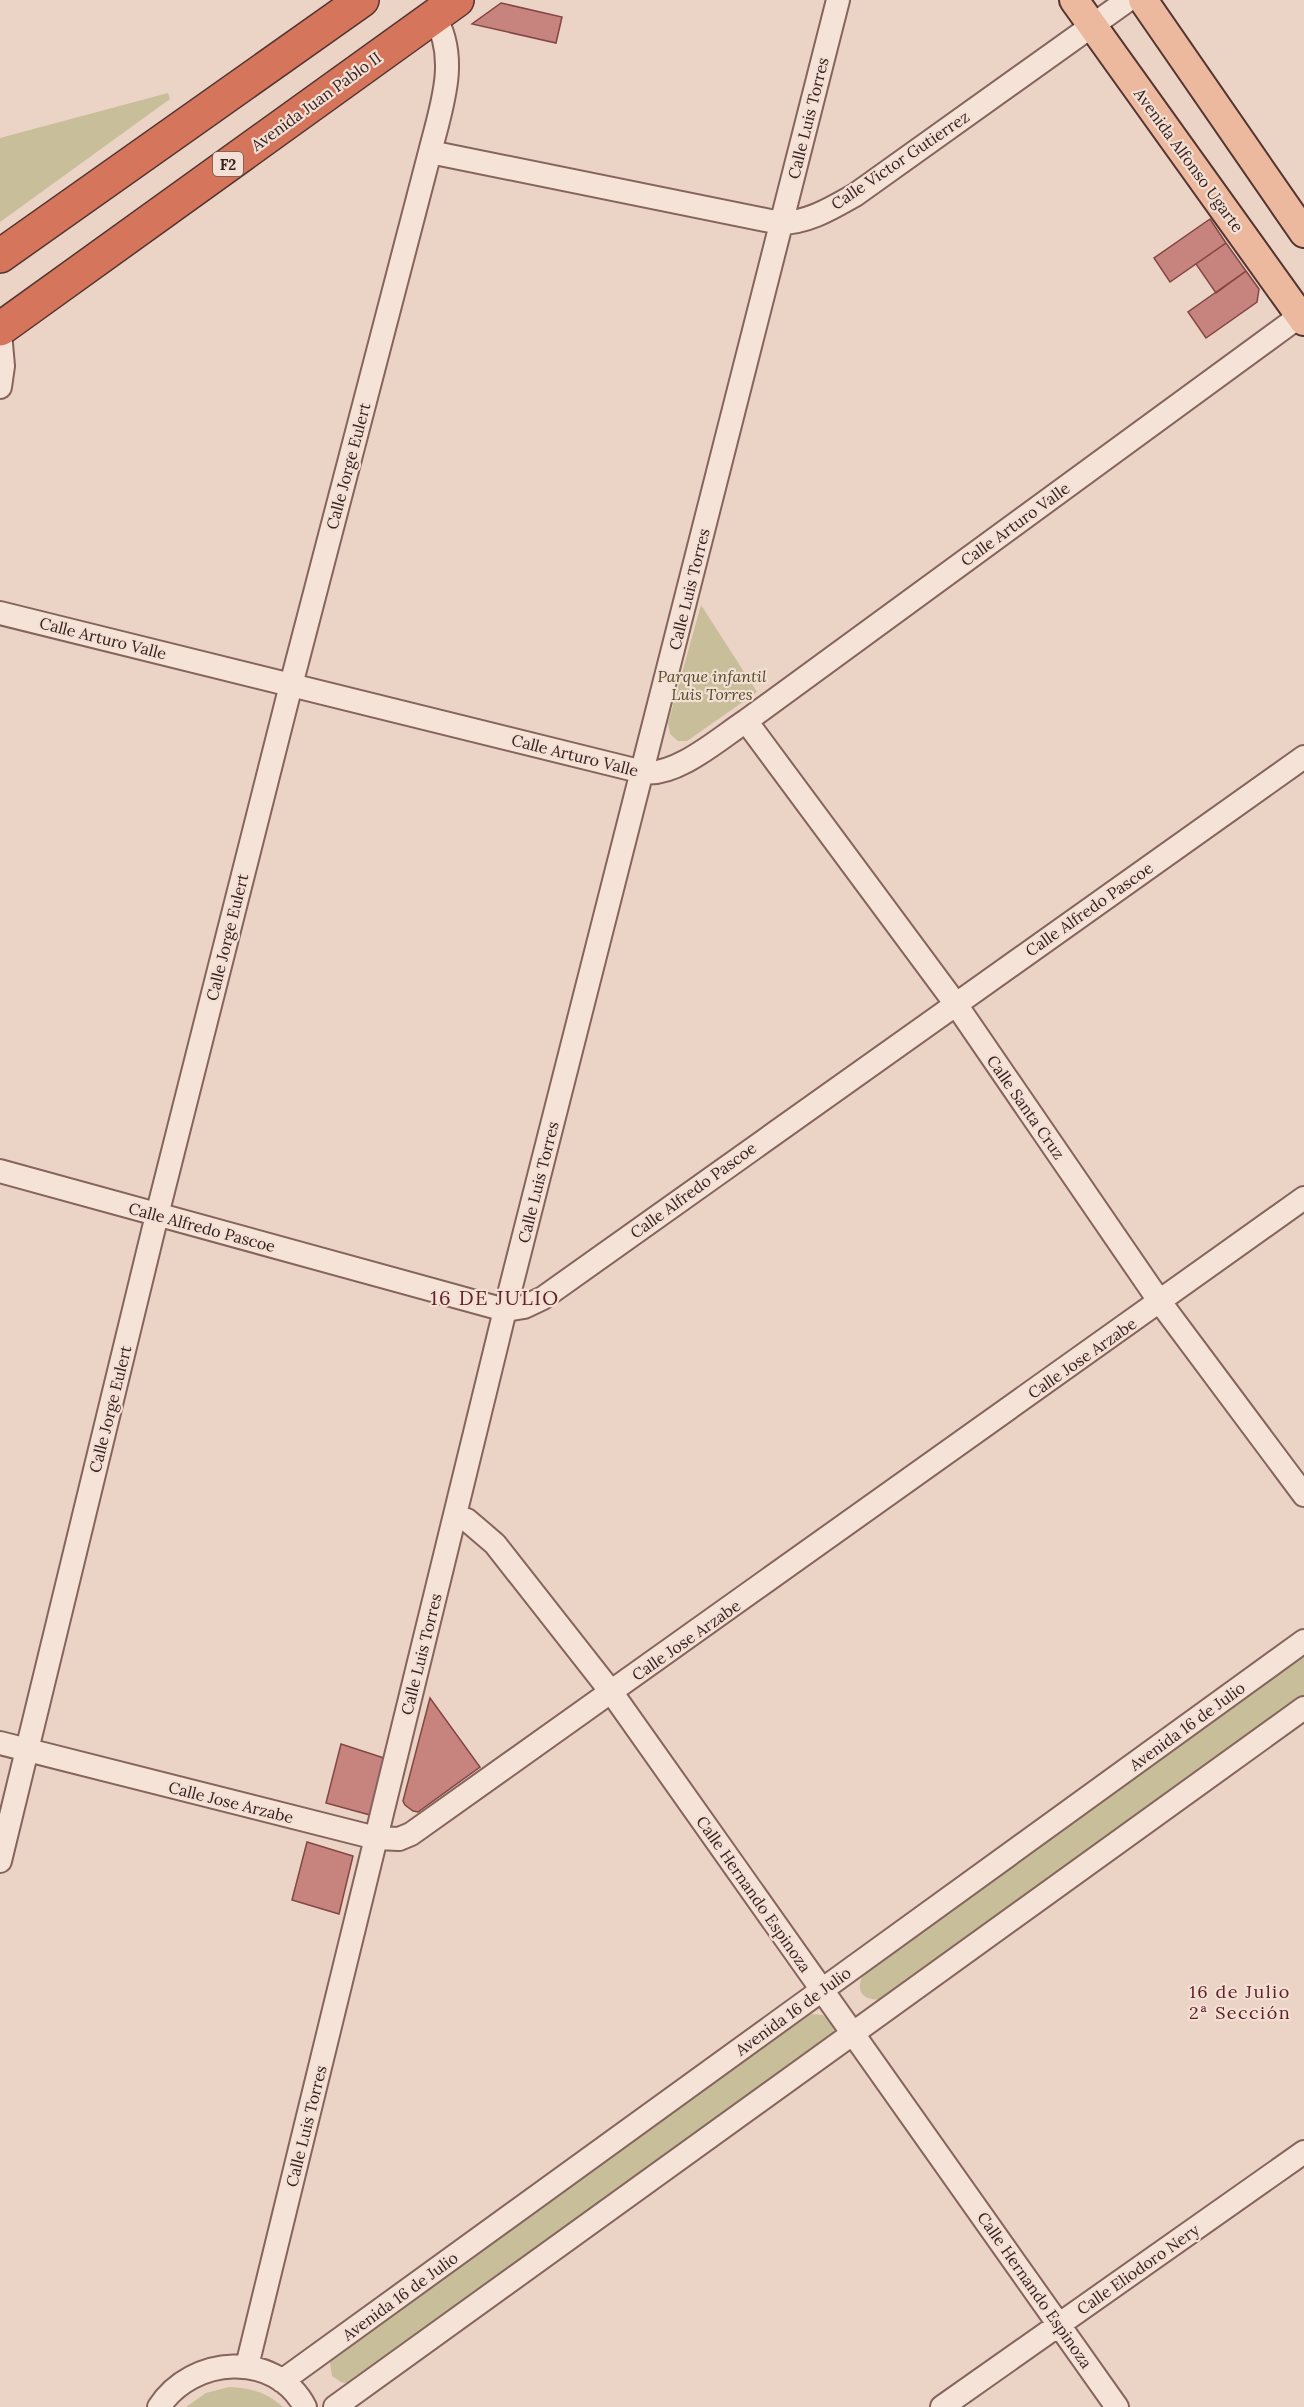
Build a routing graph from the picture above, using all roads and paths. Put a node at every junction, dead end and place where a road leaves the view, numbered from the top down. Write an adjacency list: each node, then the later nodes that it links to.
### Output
1 (362, 0): 11 (highway)
2 (838, 0): 9 (street, Calle Luis Torres)
3 (1074, 0): 7 (main road, Avenida Alfonso Ugarte)
4 (1128, 0): 7 (street, Calle Victor Gutierrez)
5 (1143, 0): 10 (main road)
6 (446, 8): 8 (street, Calle Jorge Eulert); 13 (highway, Avenida Juan Pablo II / F2)
7 (1092, 26): 9 (street, Calle Victor Gutierrez); 12 (main road, Avenida Alfonso Ugarte)
8 (430, 152): 9 (street, Calle Victor Gutierrez); 16 (street, Calle Jorge Eulert)
9 (780, 223): 19 (street, Calle Luis Torres)
10 (1304, 233)
11 (0, 256)
12 (1303, 316): 17 (street, Calle Arturo Valle)
13 (0, 331): 14 (street)
14 (0, 387)
15 (0, 613): 16 (street, Calle Arturo Valle)
16 (291, 685): 19 (street, Calle Arturo Valle); 23 (street, Calle Jorge Eulert)
17 (746, 721): 19 (street, Calle Arturo Valle); 20 (street, Calle Santa Cruz)
18 (1304, 757): 20 (street, Calle Alfredo Pascoe)
19 (643, 772): 25 (street, Calle Luis Torres)
20 (955, 1003): 24 (street, Calle Santa Cruz); 25 (street, Calle Alfredo Pascoe)
21 (0, 1171): 23 (street, Calle Alfredo Pascoe)
22 (1304, 1198): 24 (street, Calle Jose Arzabe)
23 (157, 1215): 25 (street, Calle Alfredo Pascoe); 32 (street, Calle Jorge Eulert)
24 (1160, 1302): 26 (street, Calle Santa Cruz); 29 (street, Calle Jose Arzabe)
25 (505, 1310): 27 (street, Calle Luis Torres)
26 (1304, 1494)
27 (454, 1517): 29 (street, Calle Hernando Espinoza); 33 (street, Calle Luis Torres)
28 (1304, 1641): 35 (street, Avenida 16 de Julio)
29 (612, 1693): 33 (street, Calle Jose Arzabe); 35 (street, Calle Hernando Espinoza)
30 (1304, 1708): 36 (street)
31 (0, 1743): 32 (street, Calle Jose Arzabe)
32 (28, 1751): 33 (street, Calle Jose Arzabe); 34 (street, Calle Jorge Eulert)
33 (376, 1838): 39 (street, Calle Luis Torres)
34 (0, 1861)
35 (822, 1991): 36 (street, Calle Hernando Espinoza); 40 (street, Avenida 16 de Julio)
36 (853, 2033): 38 (street, Calle Hernando Espinoza); 43 (street)
37 (1304, 2152): 38 (street, Calle Eliodoro Nery)
38 (1059, 2325): 44 (street, Calle Eliodoro Nery); 45 (street, Calle Hernando Espinoza)
39 (246, 2366): 40 (street); 41 (street)
40 (282, 2381): 42 (street)
41 (159, 2407)
42 (306, 2407)
43 (335, 2407)
44 (942, 2407)
45 (1117, 2407)

